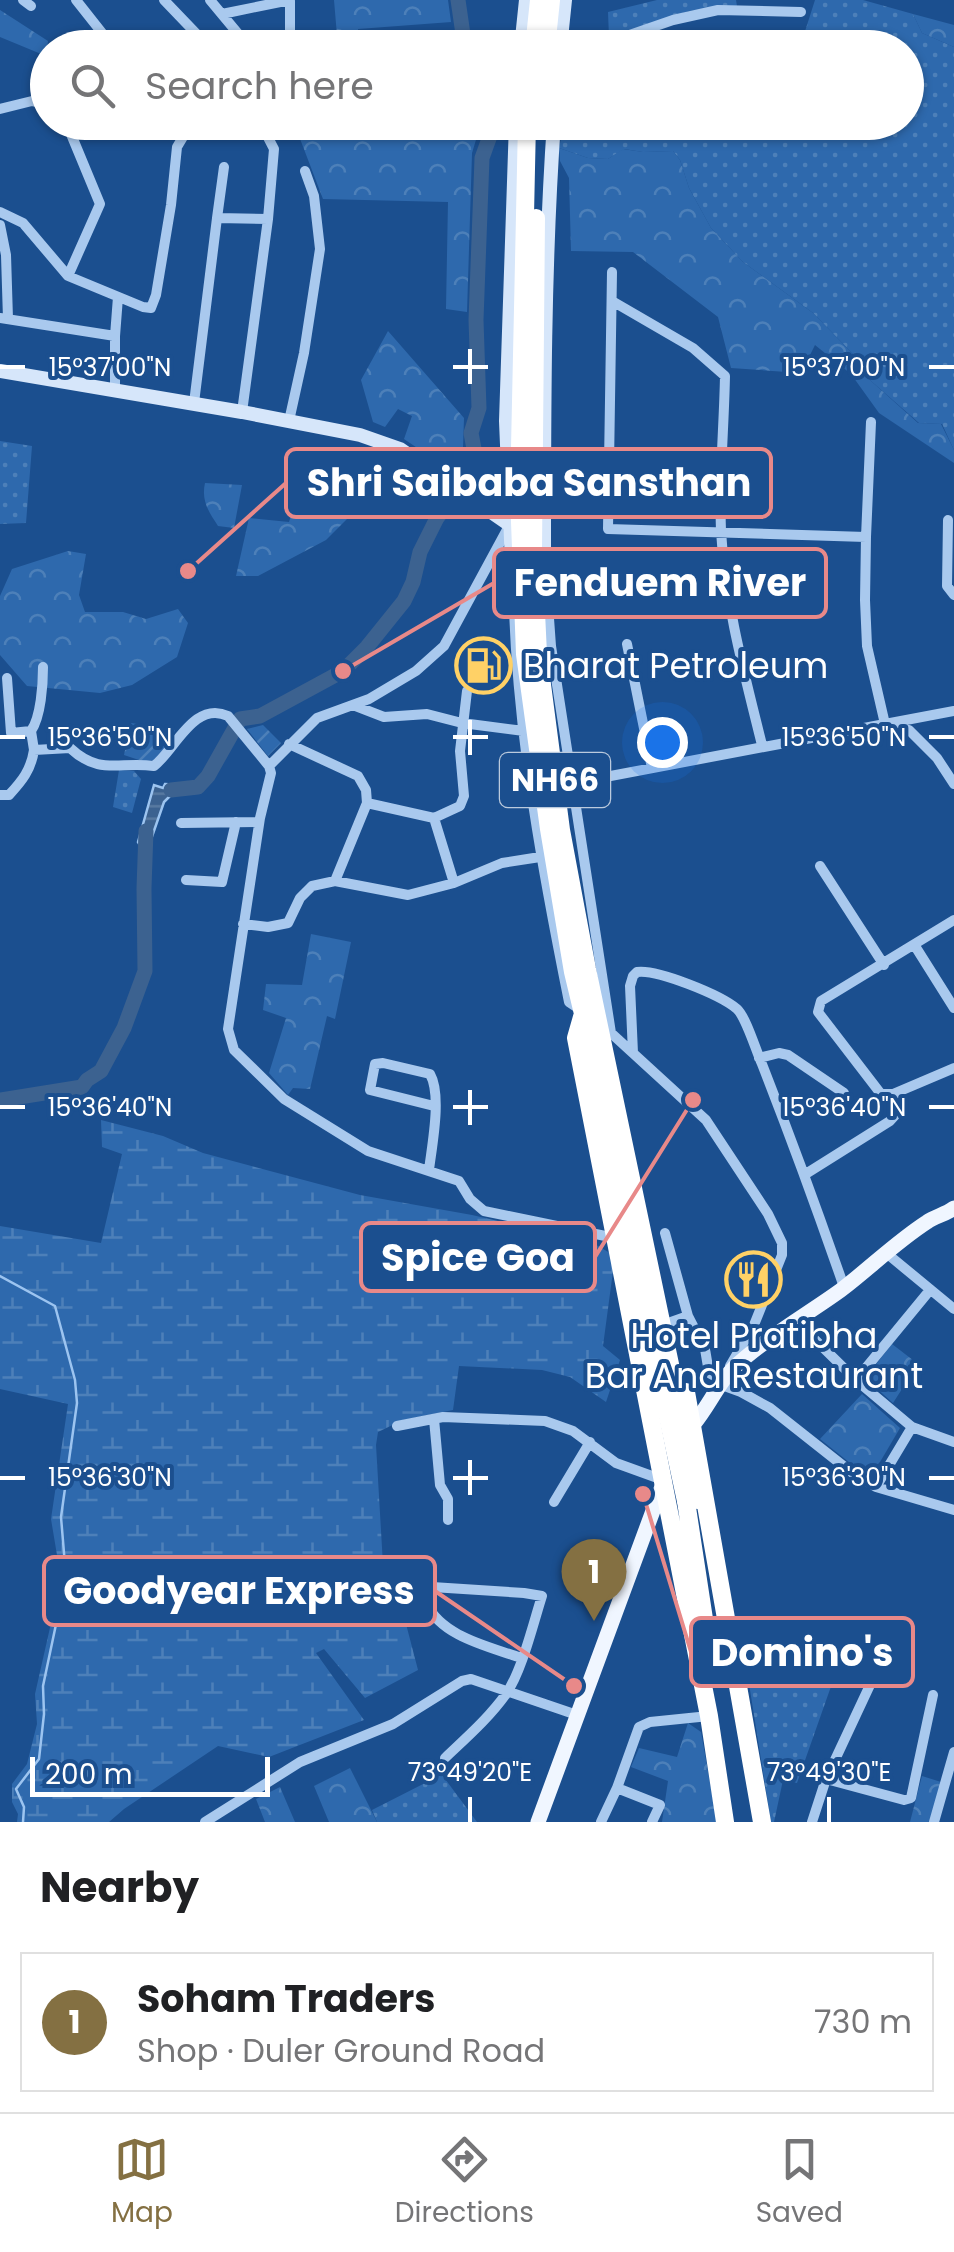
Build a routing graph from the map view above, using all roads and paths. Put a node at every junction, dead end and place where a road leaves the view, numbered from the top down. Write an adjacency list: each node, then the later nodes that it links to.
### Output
1 (76, 0): 11 (street)
2 (164, 0): 12 (street)
3 (210, 0): 10 (street)
4 (290, 0): 10 (street); 14 (street)
5 (526, 0): 15 (street)
6 (539, 0): 16 (highway)
7 (552, 0): 17 (highway)
8 (565, 0): 18 (street)
9 (801, 12): 19 (street)
10 (222, 14): 13 (street)
11 (100, 30)
12 (191, 30)
13 (235, 30)
14 (290, 30)
15 (523, 30)
16 (536, 30)
17 (548, 30)
18 (562, 30)
19 (644, 30)
20 (30, 102): 21 (street)
21 (0, 109)
22 (73, 140): 36 (street)
23 (182, 140): 37 (street)
24 (269, 140): 33 (street)
25 (515, 140): 48 (street)
26 (527, 140): 53 (highway, NH66)
27 (539, 140): 51 (highway, NH66)
28 (553, 140): 51 (street)
29 (224, 167): 32 (street)
30 (305, 171): 45 (street)
31 (0, 212): 36 (street)
32 (217, 218): 33 (street); 43 (street)
33 (268, 220): 44 (street)
34 (0, 225): 39 (street)
35 (612, 272): 38 (street)
36 (68, 276): 37 (street)
37 (118, 297): 40 (street)
38 (612, 301): 49 (street); 49 (street)
39 (4, 319): 40 (street)
40 (115, 336): 42 (street)
41 (0, 371): 42 (street)
42 (115, 390): 43 (street)
43 (194, 404): 44 (street)
44 (242, 412): 45 (street)
45 (290, 421): 48 (street)
46 (872, 422): 50 (street)
47 (948, 520): 52 (street)
48 (510, 525): 53 (street); 58 (street)
49 (721, 532): 50 (street); 65 (street)
50 (866, 538): 61 (street)
51 (539, 550): 69 (street); 88 (highway, NH66)
52 (954, 595)
53 (518, 611): 63 (street); 88 (highway, NH66)
54 (627, 644): 68 (street)
55 (42, 667): 62 (street)
56 (7, 678): 62 (street)
57 (468, 691): 60 (street)
58 (352, 705): 60 (street); 64 (street)
59 (954, 711): 61 (street)
60 (462, 723): 63 (street); 75 (street)
61 (885, 724): 65 (street); 71 (street)
62 (31, 731): 66 (street)
63 (524, 731): 79 (street)
64 (290, 744): 67 (street); 74 (street)
65 (762, 745): 68 (street)
66 (34, 750): 67 (street); 73 (street)
67 (269, 766): 78 (street)
68 (652, 768): 70 (street)
69 (568, 771): 70 (street); 72 (street)
70 (600, 778): 72 (street)
71 (954, 784)
72 (572, 792): 90 (street)
73 (0, 795)
74 (367, 803): 75 (street); 82 (street)
75 (434, 818): 83 (street)
76 (181, 822): 77 (street)
77 (236, 822): 78 (street); 81 (street)
78 (259, 822): 85 (street)
79 (540, 857): 83 (street); 88 (street)
80 (820, 866): 87 (street)
81 (186, 880)
82 (334, 881): 83 (street); 85 (street)
83 (454, 883)
84 (954, 920): 86 (street)
85 (243, 924): 97 (street)
86 (915, 946): 87 (street); 89 (street)
87 (884, 965): 95 (street)
88 (589, 1007): 90 (highway); 103 (highway); 122 (highway, NH66, bridge)
89 (954, 1008)
90 (610, 1033): 91 (street); 108 (highway)
91 (633, 1054): 92 (street); 111 (street)
92 (759, 1058): 94 (street); 98 (street)
93 (954, 1068): 95 (street)
94 (844, 1093)
95 (894, 1094): 98 (street)
96 (434, 1106): 96 (street); 97 (street)
97 (430, 1170): 103 (street)
98 (804, 1175): 105 (street)
99 (954, 1195): 101 (main road)
100 (954, 1208): 101 (main road)
101 (931, 1219): 104 (main road)
102 (665, 1233): 108 (street)
103 (615, 1238): 116 (highway)
104 (885, 1252): 105 (main road); 106 (street)
105 (844, 1287): 109 (main road)
106 (930, 1290): 107 (street); 110 (street)
107 (954, 1309)
108 (680, 1319): 111 (street); 113 (highway)
109 (796, 1321): 110 (street); 111 (main road)
110 (856, 1380): 115 (street)
111 (720, 1384): 113 (main road); 121 (street)
112 (434, 1418): 114 (street); 117 (street); 125 (street)
113 (693, 1424): 116 (highway); 119 (highway)
114 (398, 1426)
115 (912, 1427): 118 (street); 121 (street)
116 (654, 1431): 120 (highway)
117 (590, 1442): 120 (street); 123 (street)
118 (954, 1442)
119 (701, 1474): 120 (highway); 143 (highway)
120 (664, 1480): 130 (main road); 131 (highway)
121 (876, 1487): 124 (street)
122 (692, 1501): 141 (highway, NH66); 142 (highway, NH66)
123 (554, 1502)
124 (954, 1510)
125 (448, 1520)
126 (521, 1658): 126 (street); 128 (street)
127 (870, 1685): 134 (street)
128 (508, 1692): 130 (street); 133 (street); 136 (street)
129 (933, 1695): 134 (street)
130 (577, 1715): 137 (main road)
131 (709, 1716): 135 (street); 140 (highway)
132 (954, 1752): 145 (street)
133 (445, 1758)
134 (826, 1778): 144 (street)
135 (617, 1788): 138 (street); 139 (street)
136 (204, 1822)
137 (538, 1822)
138 (601, 1822)
139 (652, 1822)
140 (725, 1822)
141 (736, 1822)
142 (752, 1822)
143 (762, 1822)
144 (812, 1822)
145 (934, 1822)

